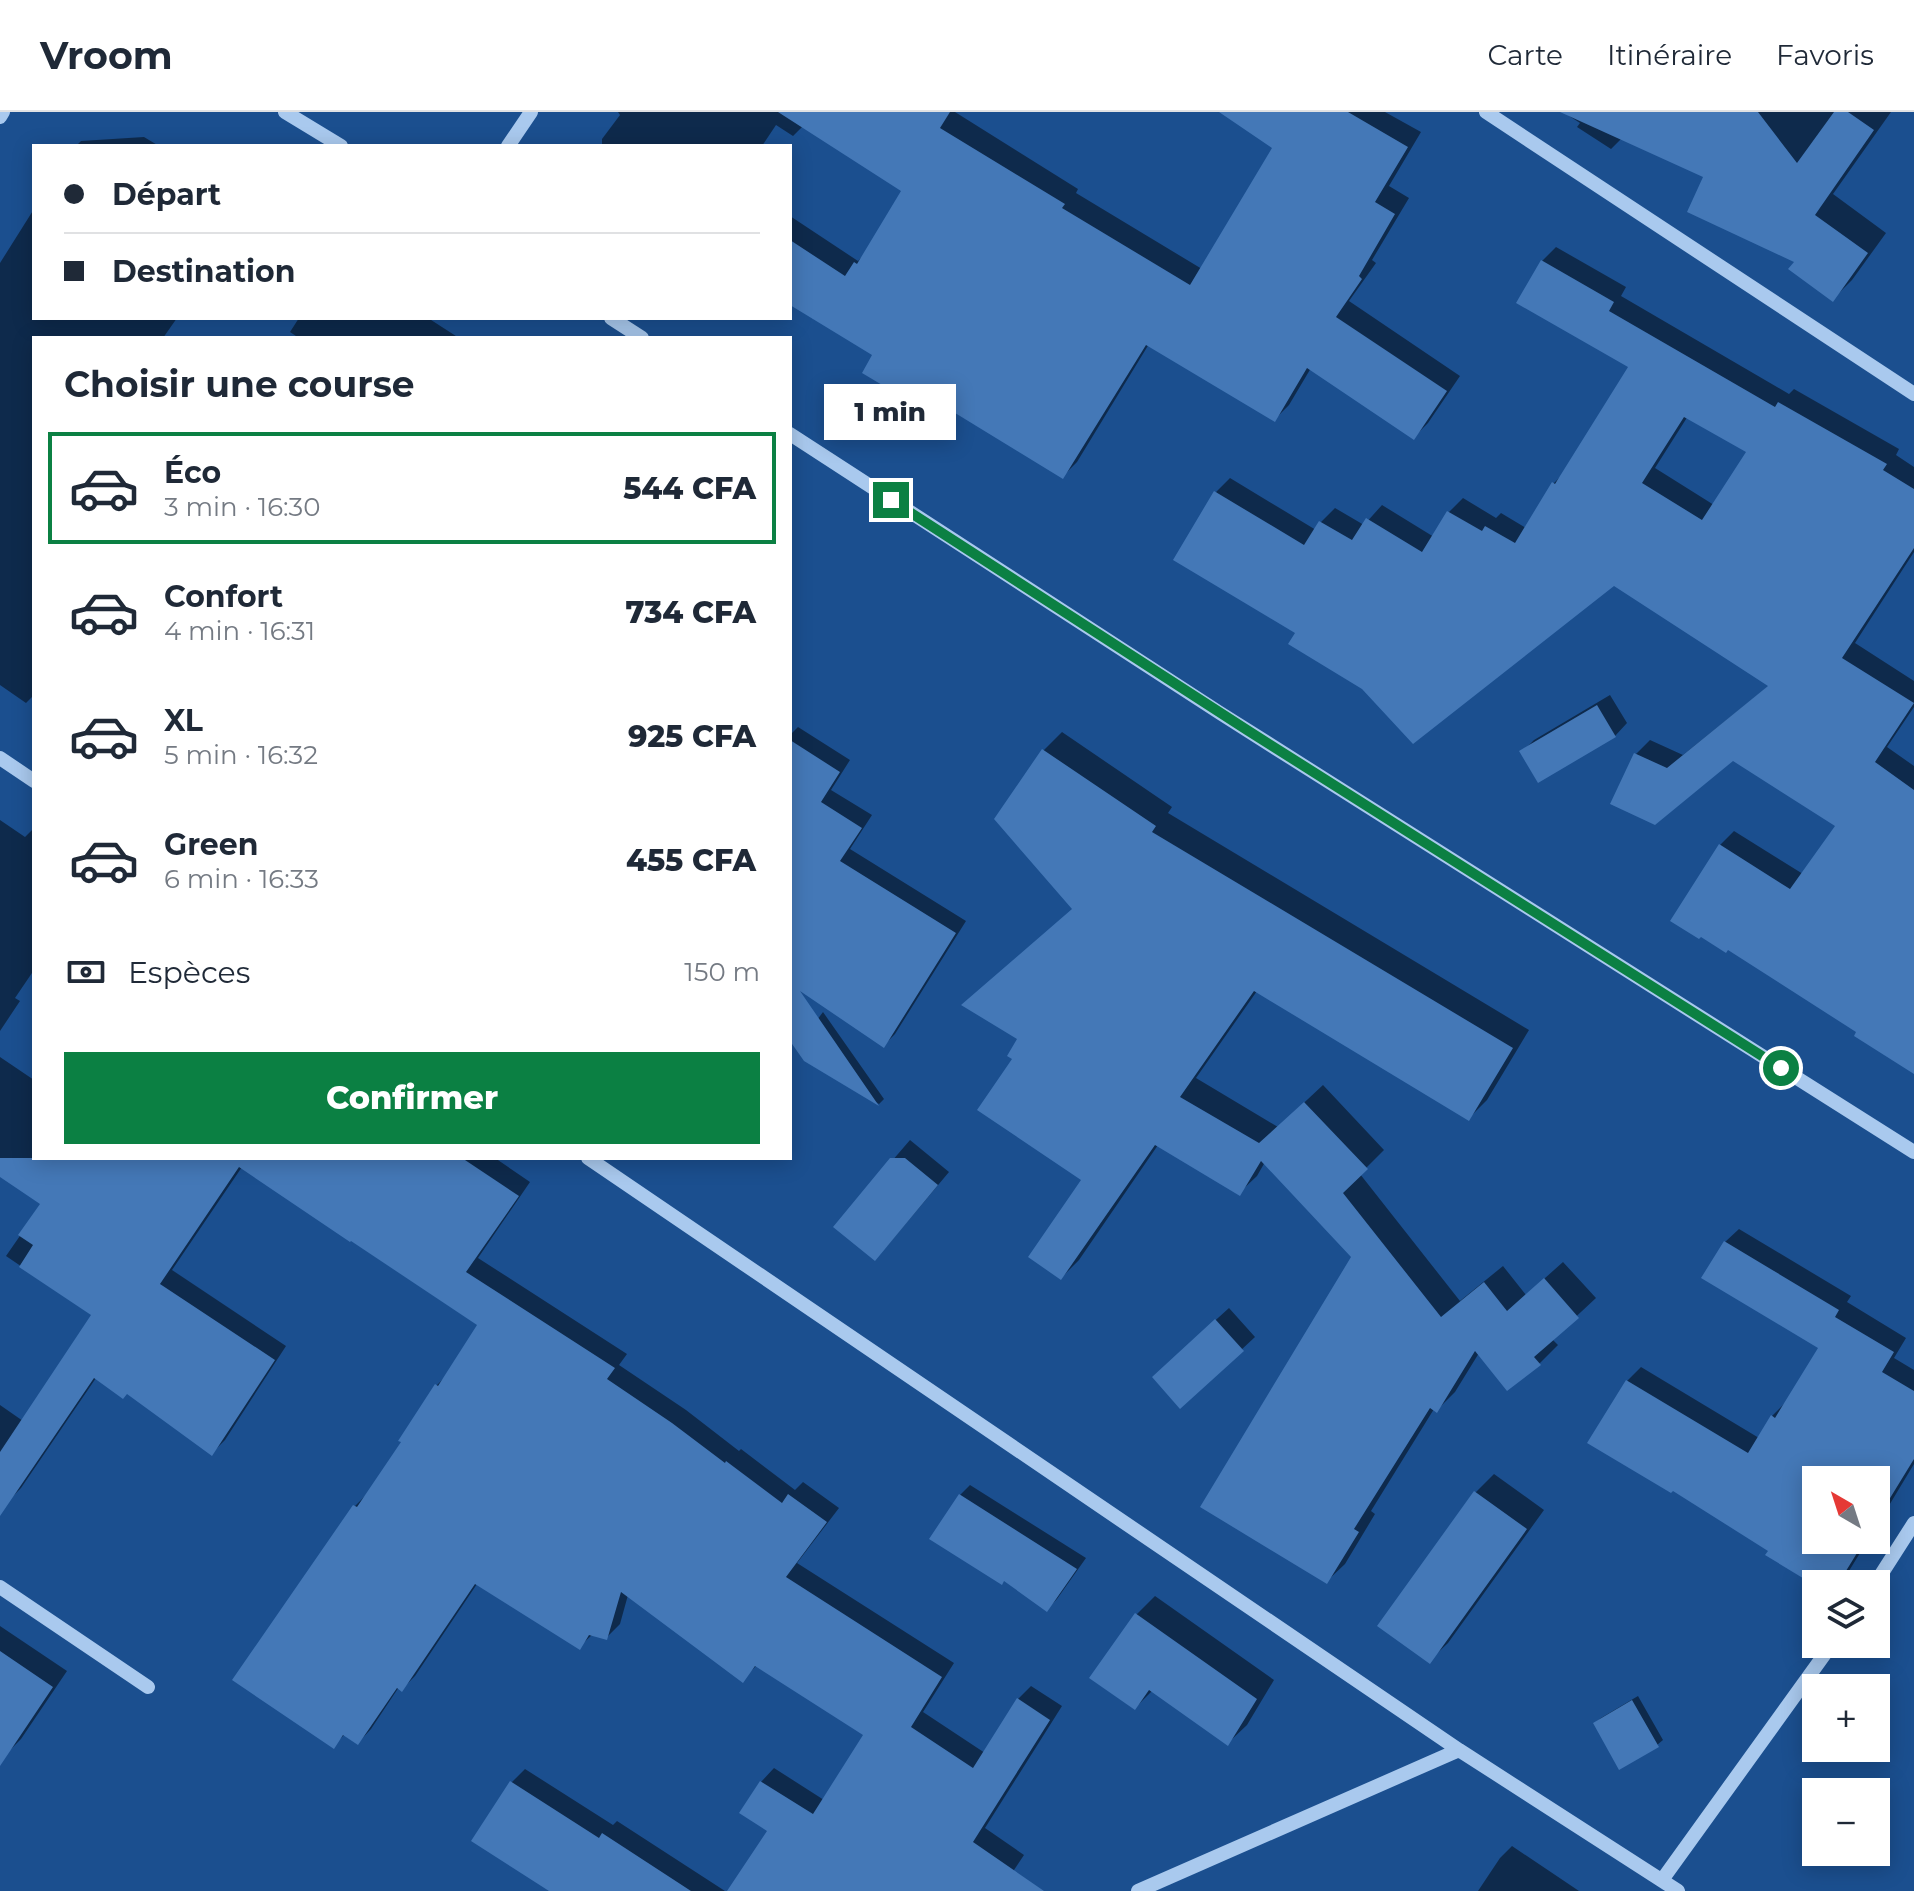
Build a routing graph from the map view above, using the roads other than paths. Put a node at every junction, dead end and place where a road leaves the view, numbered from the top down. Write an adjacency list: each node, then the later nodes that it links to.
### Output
1 (3, 112): 5 (street)
2 (285, 112): 6 (street)
3 (531, 112): 7 (street)
4 (1486, 112): 10 (street)
5 (0, 117)
6 (338, 144)
7 (509, 144)
8 (614, 320): 9 (street)
9 (639, 336)
10 (1914, 394)
11 (792, 435): 14 (street)
12 (0, 758): 13 (street)
13 (32, 780)
14 (1914, 1152)
15 (591, 1160): 21 (street)
16 (1914, 1523): 17 (street)
17 (1884, 1570)
18 (0, 1587): 20 (street)
19 (1822, 1658): 22 (street)
20 (148, 1687)
21 (1459, 1750): 22 (street); 23 (street)
22 (1662, 1880): 24 (street)
23 (1138, 1891)
24 (1678, 1891)

